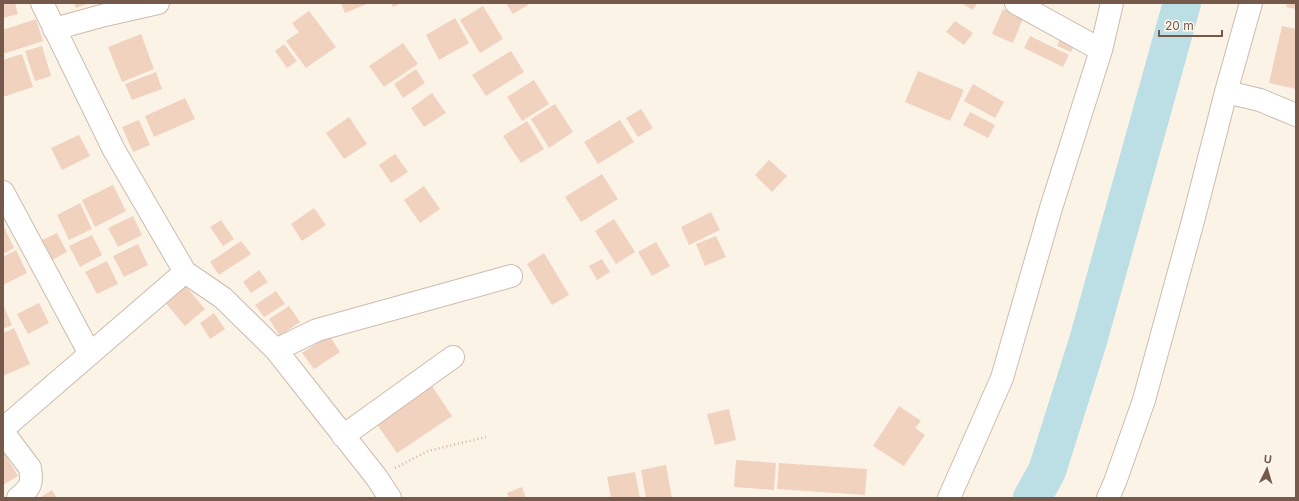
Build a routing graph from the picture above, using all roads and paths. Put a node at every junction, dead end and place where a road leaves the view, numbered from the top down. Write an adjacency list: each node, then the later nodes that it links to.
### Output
1 (42, 3): 6 (street)
2 (158, 3): 6 (street)
3 (1016, 3): 7 (street)
4 (1112, 3): 7 (street)
5 (1251, 3): 8 (street)
6 (54, 29): 11 (street)
7 (1101, 50): 22 (street)
8 (1226, 92): 9 (street); 23 (street)
9 (1296, 114)
10 (3, 192): 14 (street)
11 (184, 272): 13 (street); 14 (street)
12 (511, 276): 13 (street)
13 (276, 350): 17 (street)
14 (90, 354): 16 (street)
15 (453, 356): 17 (street)
16 (3, 430): 20 (street)
17 (343, 436): 19 (street)
18 (486, 437): 19 (path)
19 (377, 478): 21 (street)
20 (18, 498)
21 (390, 498)
22 (950, 498)
23 (1108, 498)

